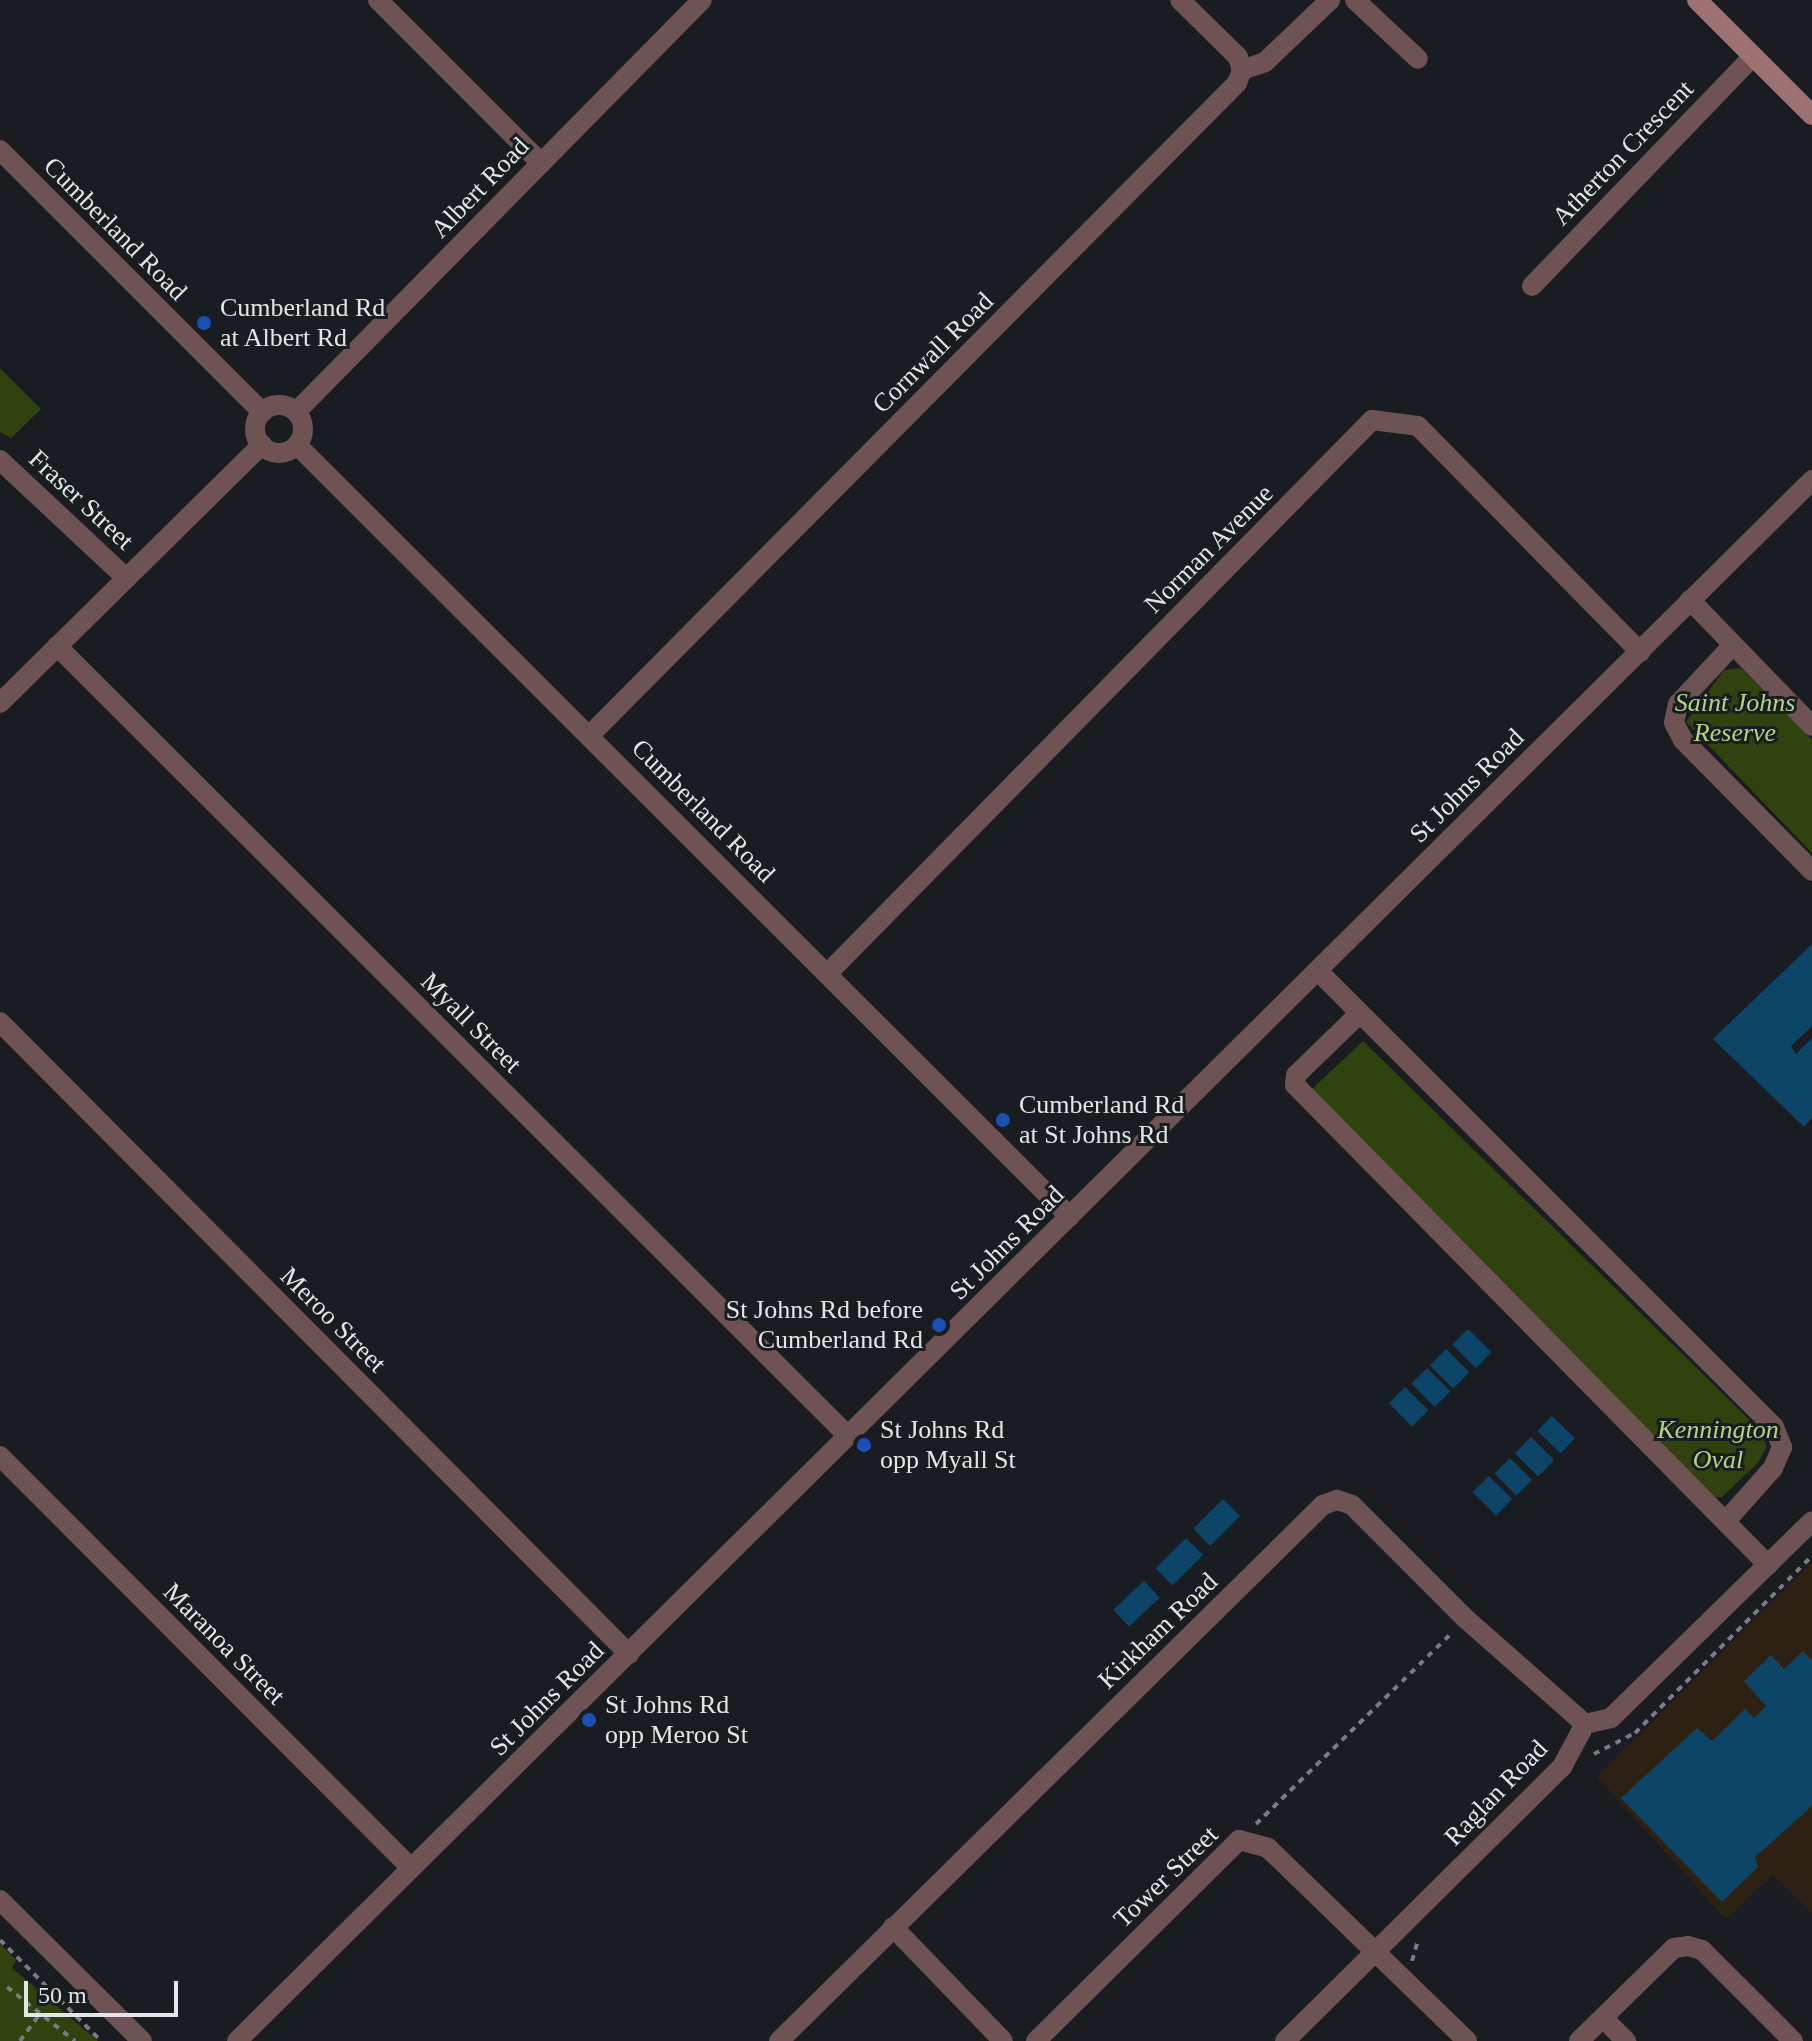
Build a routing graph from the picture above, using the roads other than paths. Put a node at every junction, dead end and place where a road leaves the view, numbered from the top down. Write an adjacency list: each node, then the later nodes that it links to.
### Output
1 (378, 0): 12 (street)
2 (702, 0): 12 (street, Albert Road)
3 (1180, 0): 9 (street)
4 (1330, 0): 9 (street)
5 (1355, 0): 8 (street)
6 (1698, 0): 7 (main road)
7 (1753, 56): 10 (main road); 13 (street, Atherton Crescent)
8 (1418, 59)
9 (1242, 70): 27 (street, Cornwall Road)
10 (1812, 115)
11 (0, 150): 14 (street, Cumberland Road)
12 (541, 163): 15 (street, Albert Road)
13 (1532, 286)
14 (262, 412): 15 (street); 16 (street)
15 (296, 412): 17 (street)
16 (262, 445): 17 (street); 20 (street)
17 (297, 445): 27 (street, Cumberland Road)
18 (0, 460): 20 (street, Fraser Street)
19 (1812, 480): 21 (street, St Johns Road)
20 (126, 578): 22 (street)
21 (1690, 600): 23 (street); 24 (street, St Johns Road)
22 (57, 646): 25 (street); 34 (street, Myall Street)
23 (1732, 646): 26 (street); 28 (street)
24 (1640, 652): 29 (street, St Johns Road); 30 (street, Norman Avenue)
25 (0, 703)
26 (1812, 726)
27 (589, 736): 30 (street, Cumberland Road)
28 (1812, 871)
29 (1318, 971): 31 (street); 33 (street, St Johns Road)
30 (829, 972): 33 (street, Cumberland Road)
31 (1358, 1015): 36 (street); 36 (street)
32 (0, 1022): 39 (street, Meroo Street)
33 (1070, 1217): 34 (street, St Johns Road)
34 (848, 1436): 39 (street, St Johns Road)
35 (0, 1456): 41 (street, Maranoa Street)
36 (1726, 1521): 38 (street)
37 (1812, 1521): 38 (street)
38 (1768, 1565): 40 (street)
39 (629, 1654): 41 (street, St Johns Road)
40 (1585, 1724): 43 (street, Kirkham Road); 44 (street, Raglan Road)
41 (411, 1868): 48 (street, St Johns Road)
42 (0, 1900): 47 (street)
43 (893, 1927): 49 (street, Kirkham Road); 50 (street)
44 (1376, 1950): 46 (street, Raglan Road); 51 (street, Tower Street); 52 (street, Tower Street)
45 (1603, 2018): 53 (street); 54 (street); 55 (street)
46 (1294, 2038)
47 (142, 2041)
48 (237, 2041)
49 (779, 2041)
50 (1003, 2041)
51 (1036, 2041)
52 (1467, 2041)
53 (1579, 2041)
54 (1626, 2041)
55 (1793, 2041)

